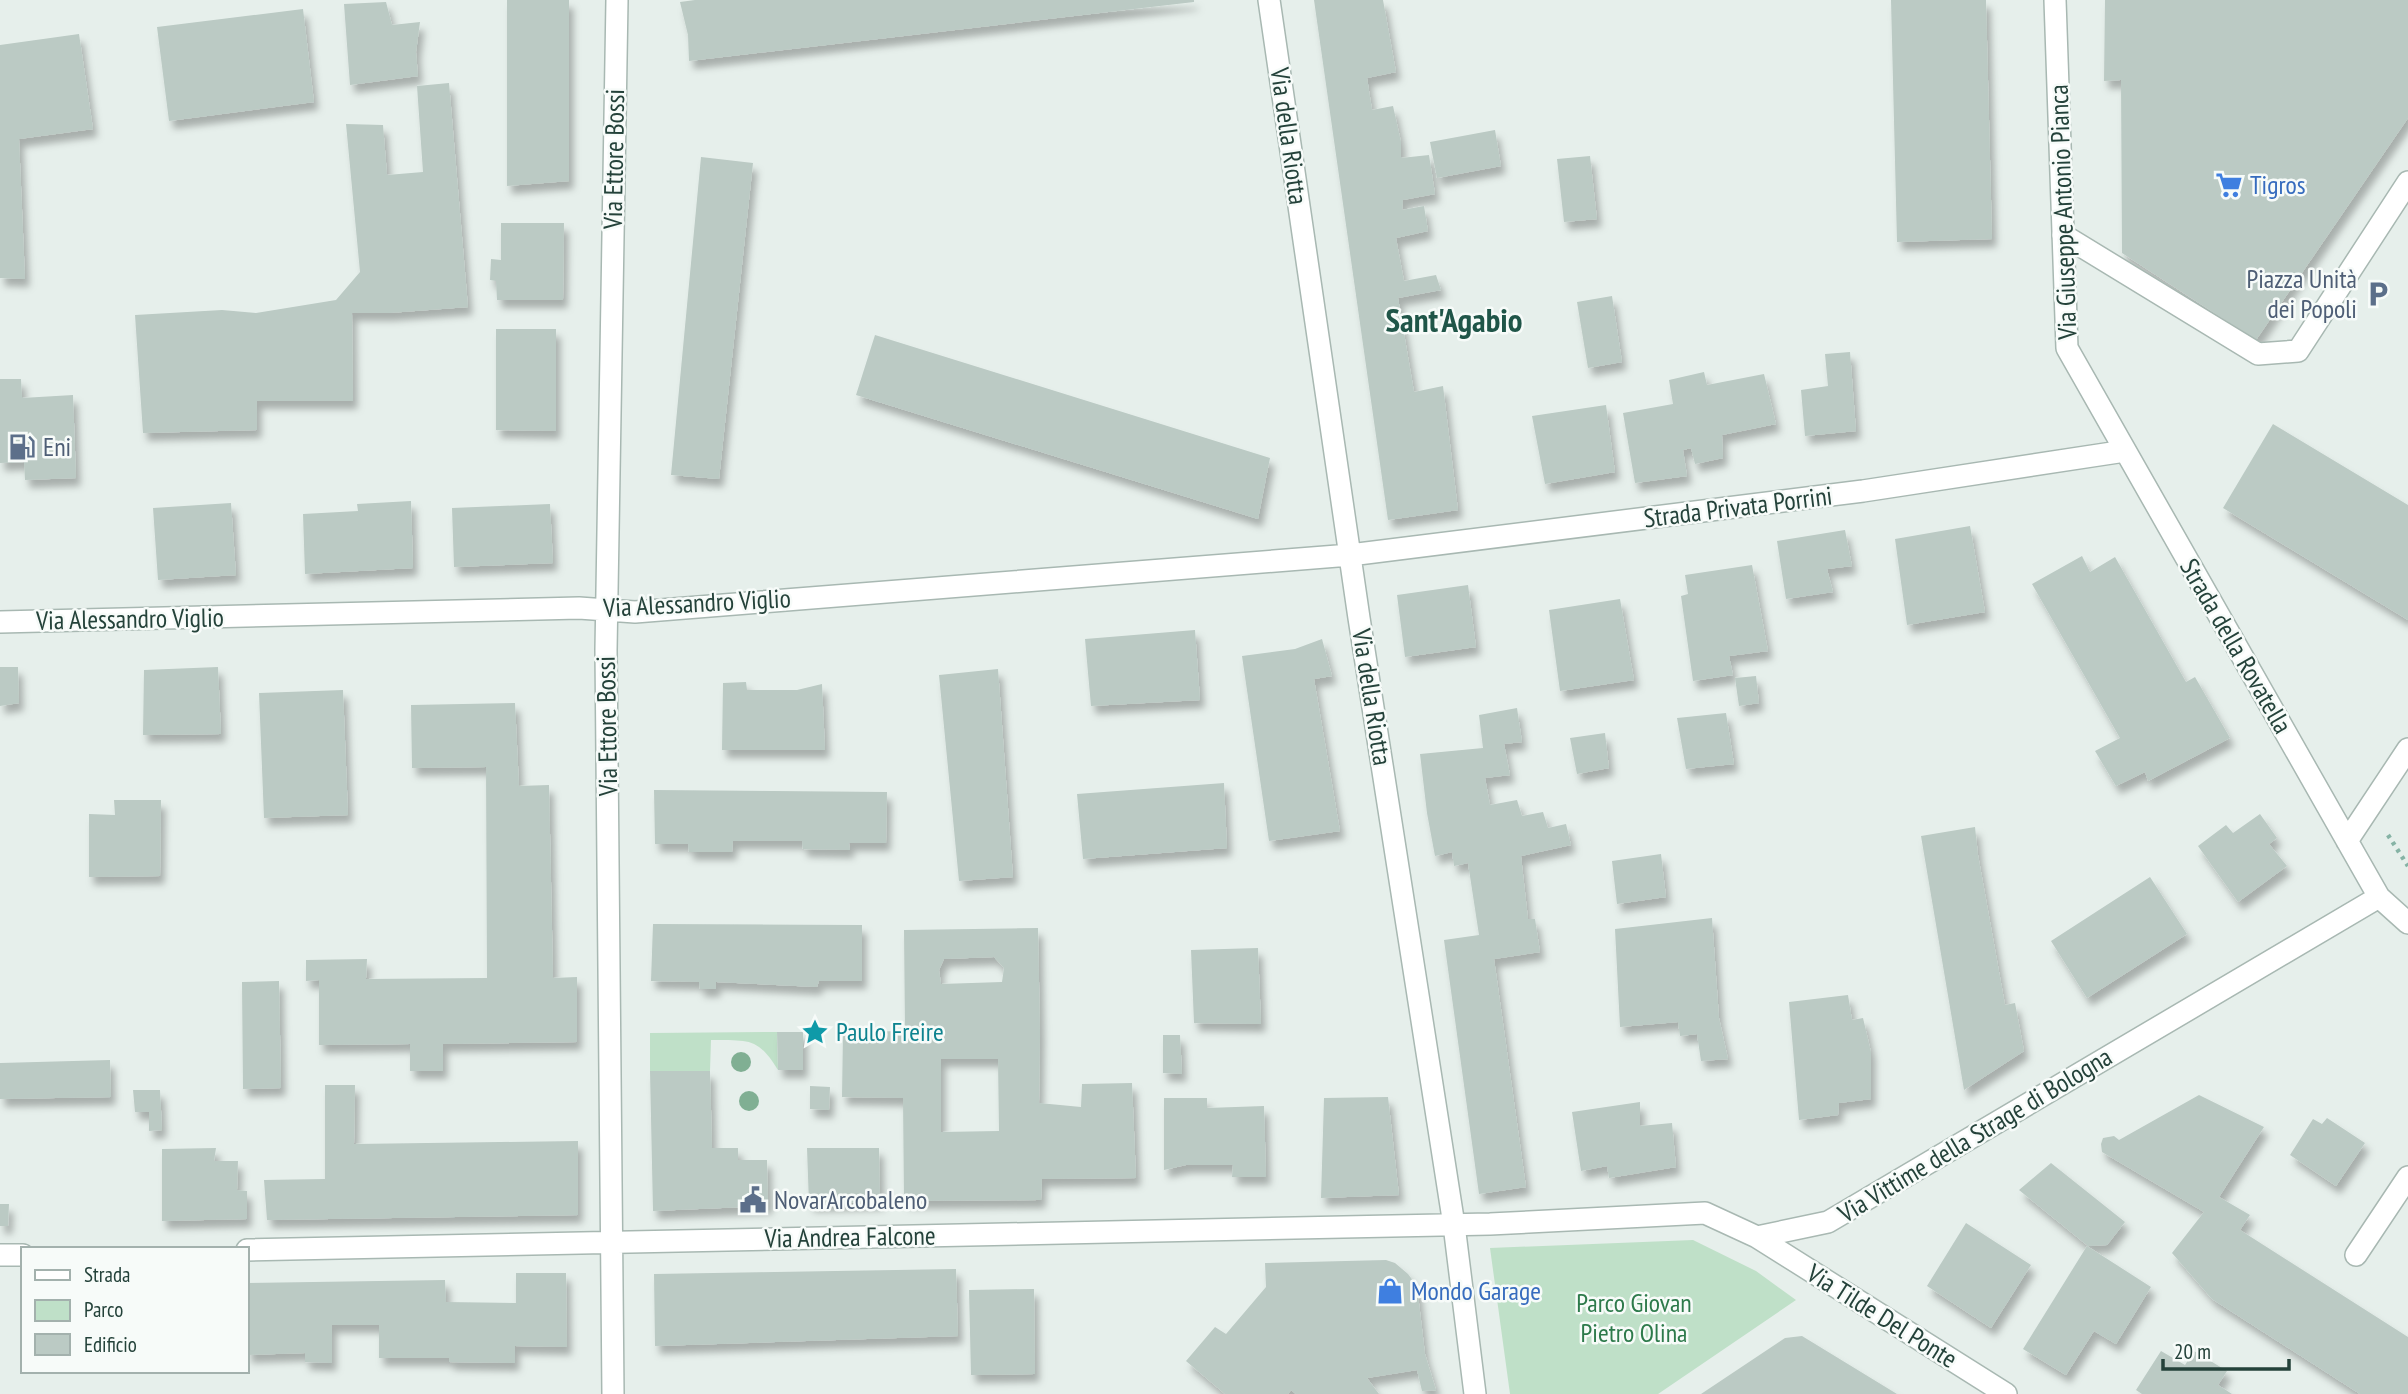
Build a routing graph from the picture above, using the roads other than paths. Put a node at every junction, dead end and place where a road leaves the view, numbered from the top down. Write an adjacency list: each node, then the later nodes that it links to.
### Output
1 (617, 0): 8 (street, Via Ettore Bossi)
2 (1269, 0): 7 (street, Via della Riotta)
3 (2055, 0): 5 (street, Via Giuseppe Antonio Pianca)
4 (2408, 182): 5 (street)
5 (2063, 235): 6 (street, Via Giuseppe Antonio Pianca)
6 (2125, 451): 7 (street, Strada Privata Porrini); 11 (street, Strada della Rovatella)
7 (1350, 555): 8 (street, Via Alessandro Viglio); 15 (street, Via della Riotta)
8 (606, 609): 9 (street, Via Alessandro Viglio); 17 (street, Via Ettore Bossi)
9 (0, 622)
10 (2408, 750): 11 (street)
11 (2347, 841): 12 (street, Strada della Rovatella)
12 (2384, 901): 13 (street); 16 (street, Via Vittime della Strage di Bologna)
13 (2408, 923)
14 (2408, 1177): 21 (street)
15 (1454, 1225): 16 (street); 17 (street, Via Andrea Falcone); 23 (street, Via della Riotta)
16 (1757, 1237): 24 (street, Via Tilde Del Ponte)
17 (612, 1242): 18 (street, Via Andrea Falcone); 22 (street, Via Ettore Bossi)
18 (248, 1250)
19 (0, 1255): 20 (street)
20 (21, 1255)
21 (2356, 1255)
22 (612, 1394)
23 (1475, 1394)
24 (2006, 1394)

